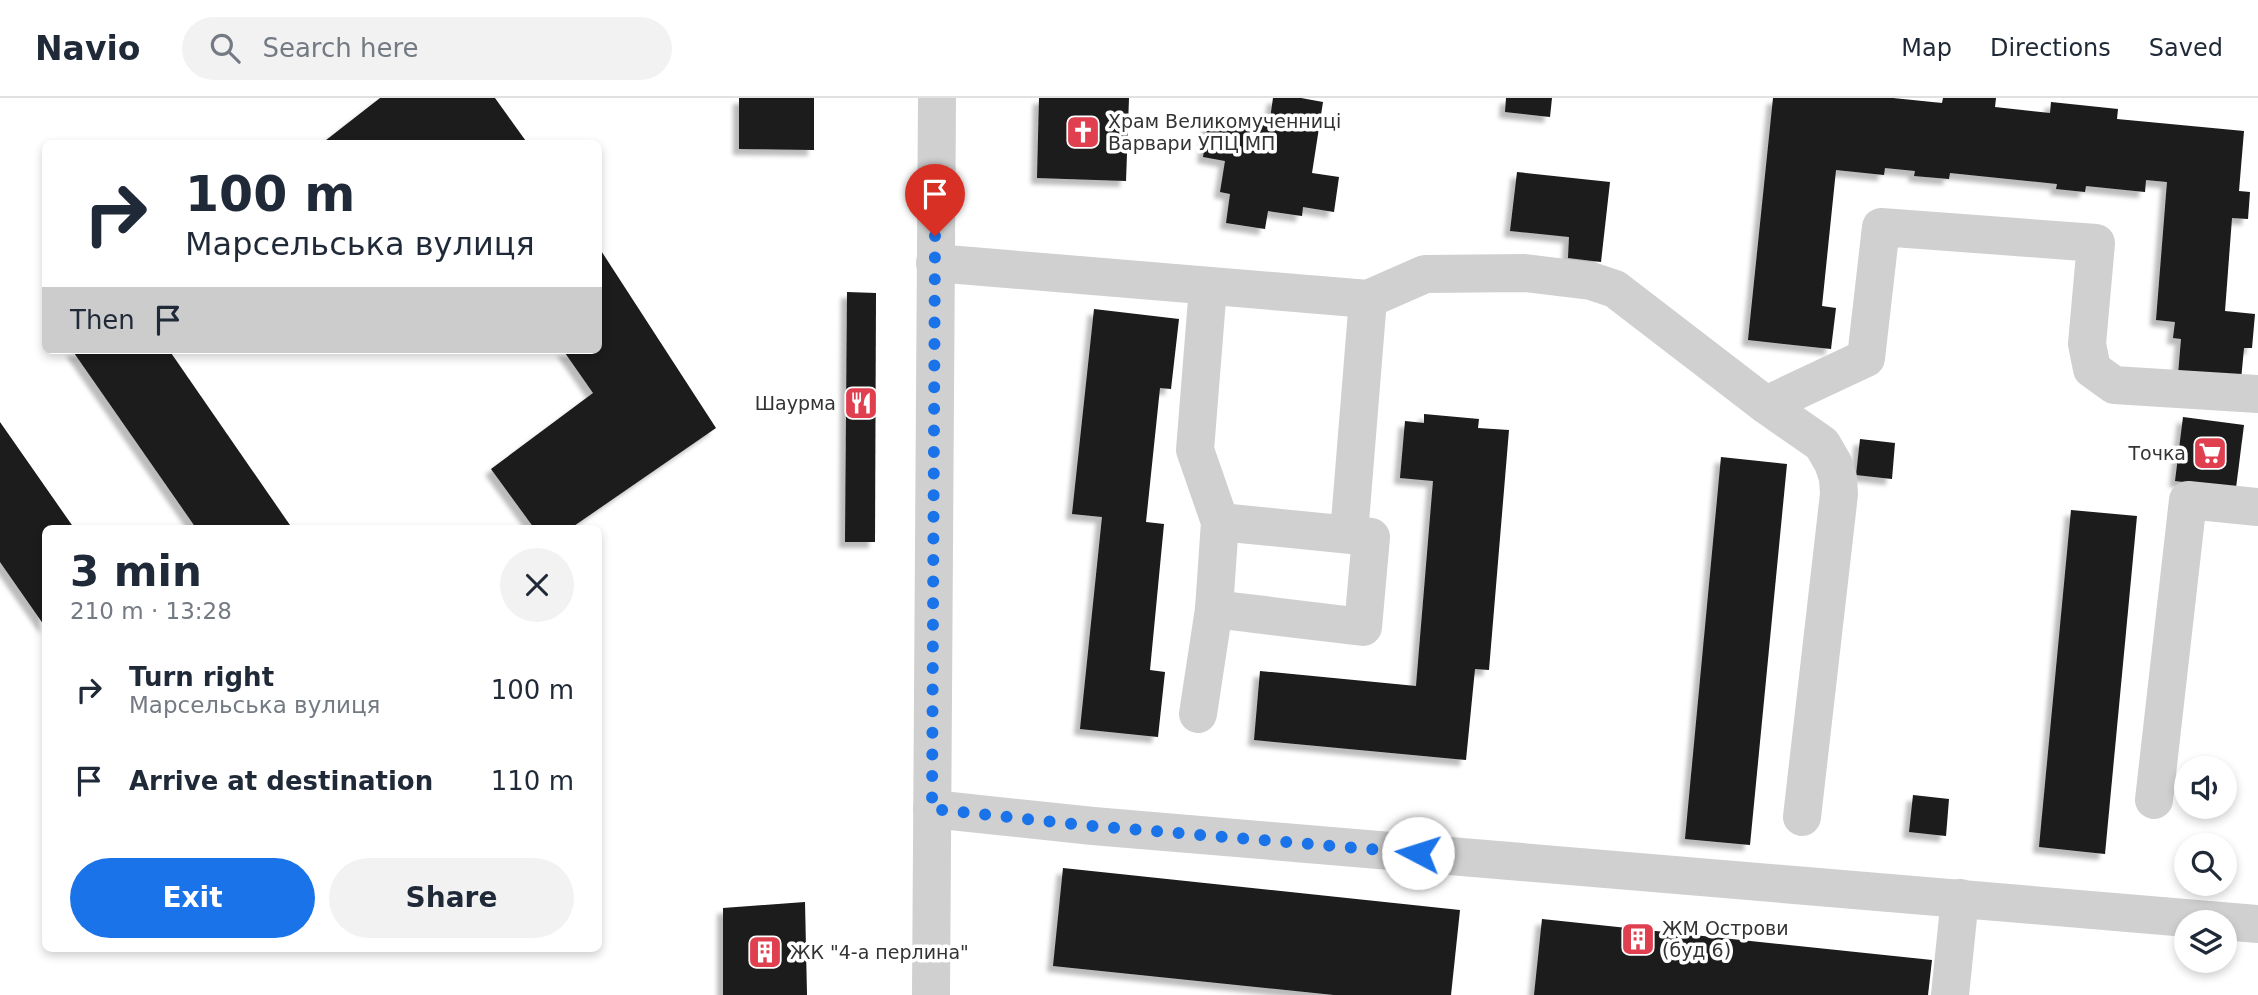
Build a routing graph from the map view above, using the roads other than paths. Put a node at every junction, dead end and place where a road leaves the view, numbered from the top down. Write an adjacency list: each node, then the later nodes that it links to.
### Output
1 (937, 98): 2 (street)
2 (935, 263): 3 (street); 13 (street)
3 (1208, 287): 4 (street); 8 (street)
4 (1368, 299): 6 (street); 9 (street)
5 (2258, 394): 6 (street)
6 (1766, 405): 14 (street)
7 (2258, 507): 12 (street)
8 (1220, 522): 9 (street); 10 (street)
9 (1349, 534): 10 (street)
10 (1214, 609): 11 (street)
11 (1198, 714)
12 (2154, 800)
13 (932, 809): 15 (street); 17 (street)
14 (1802, 817)
15 (1960, 898): 16 (street); 18 (street)
16 (2258, 924)
17 (931, 995)
18 (1950, 995)

